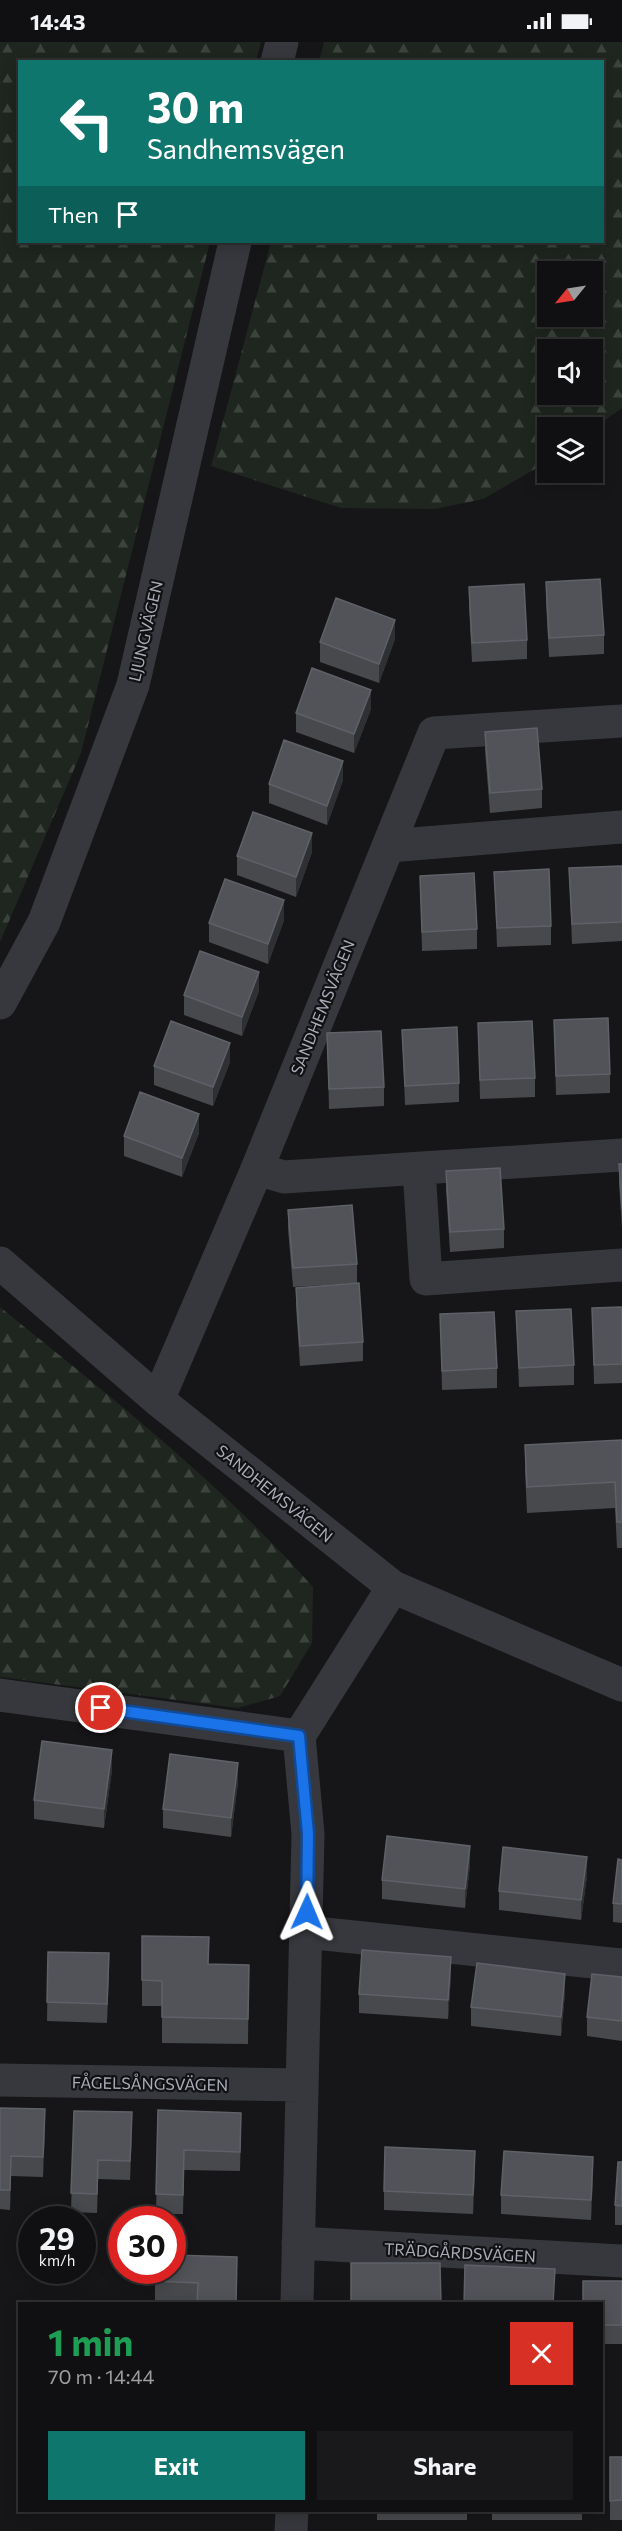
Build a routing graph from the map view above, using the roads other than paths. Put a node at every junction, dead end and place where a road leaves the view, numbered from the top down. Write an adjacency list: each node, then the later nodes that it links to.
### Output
1 (282, 42): 2 (street)
2 (278, 60)
3 (236, 243): 7 (street, LJUNGVÄGEN)
4 (622, 721): 6 (street, SANDHEMSVÄGEN)
5 (622, 827): 6 (street)
6 (388, 846): 9 (street, SANDHEMSVÄGEN)
7 (0, 1003)
8 (622, 1155): 10 (street)
9 (257, 1169): 10 (street); 13 (street, SANDHEMSVÄGEN)
10 (419, 1169): 12 (street)
11 (0, 1263): 13 (street, SANDHEMSVÄGEN)
12 (622, 1265)
13 (158, 1400): 14 (street, SANDHEMSVÄGEN)
14 (393, 1587): 15 (street, SANDHEMSVÄGEN); 17 (street)
15 (622, 1685)
16 (0, 1695): 17 (street)
17 (299, 1736): 18 (street)
18 (306, 1932): 19 (street); 21 (street)
19 (622, 1965)
20 (0, 2080): 21 (street, FÅGELSÅNGSVÄGEN)
21 (301, 2085): 22 (street)
22 (298, 2243): 23 (street, TRÄDGÅRDSVÄGEN); 24 (street)
23 (622, 2261)
24 (297, 2302)
25 (292, 2512): 26 (street)
26 (291, 2531)

